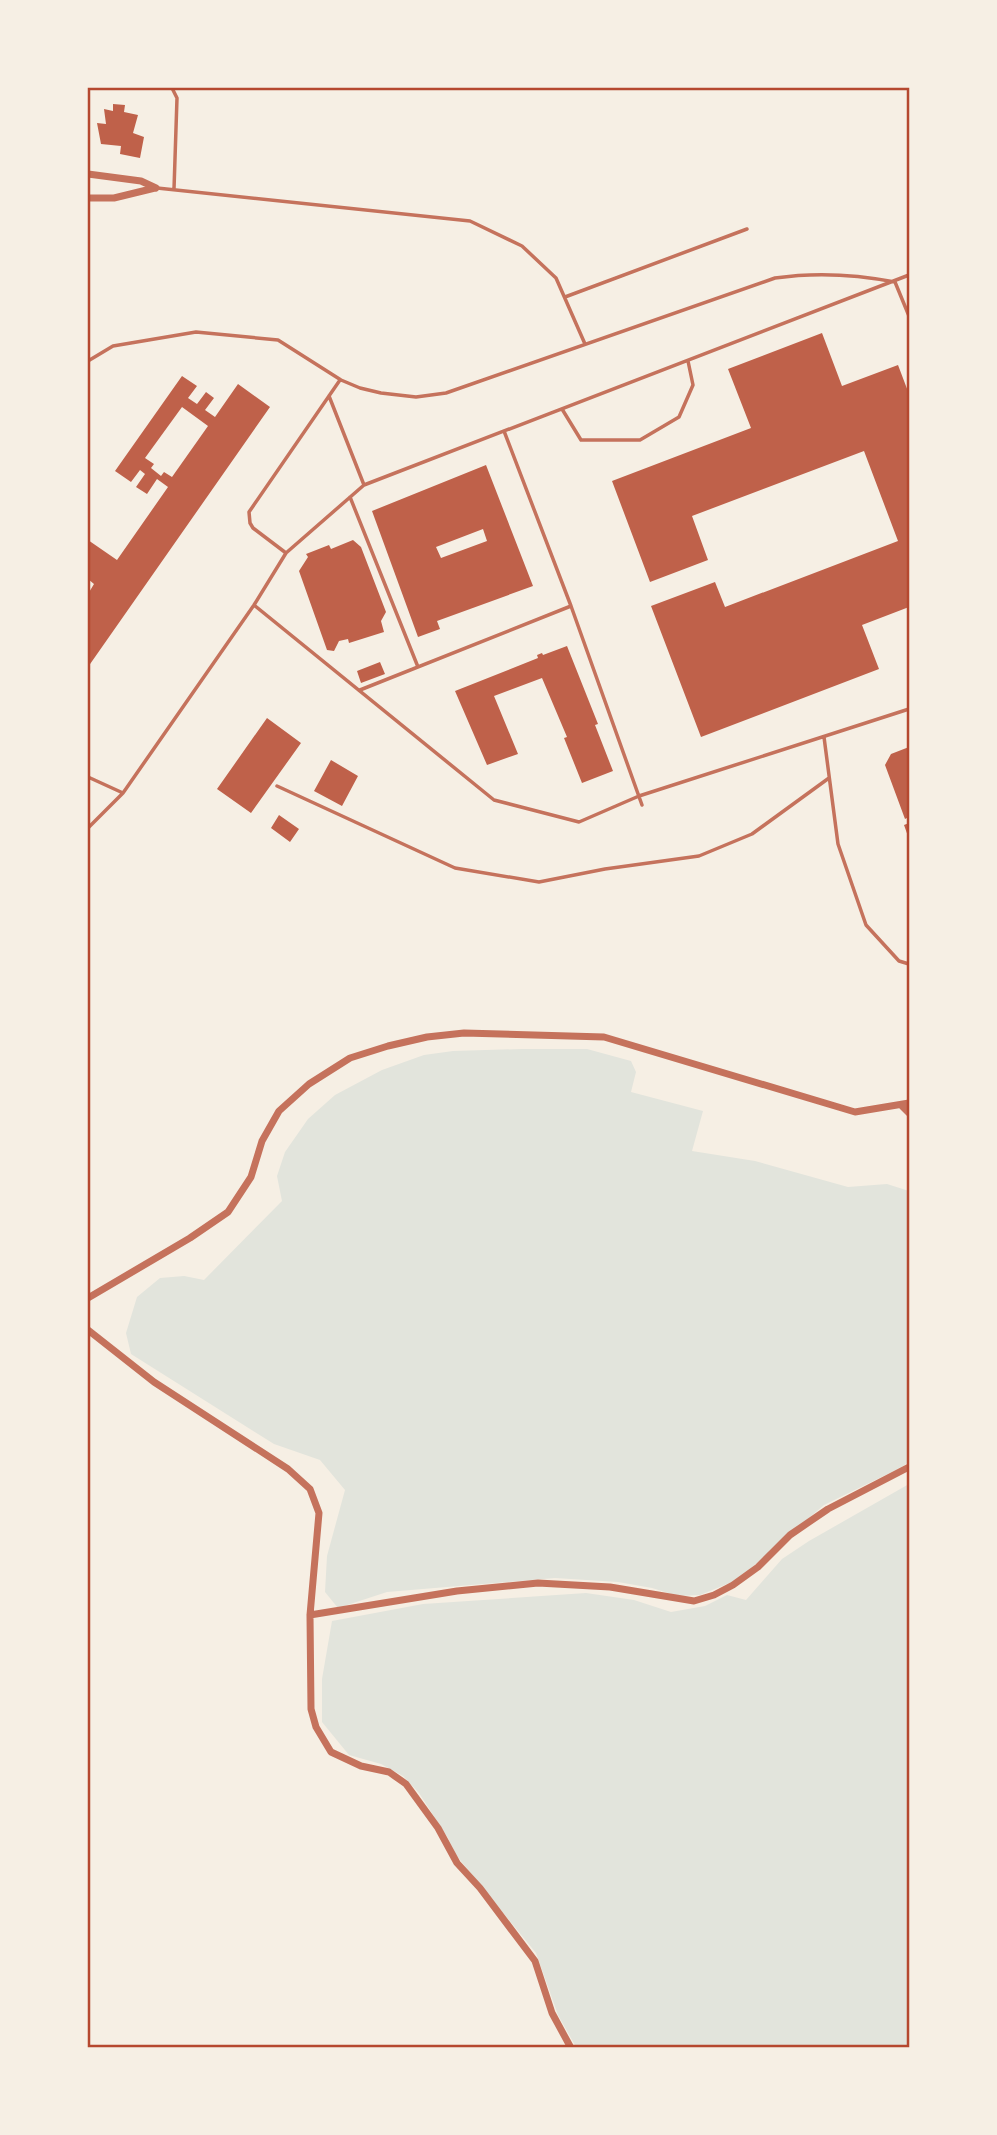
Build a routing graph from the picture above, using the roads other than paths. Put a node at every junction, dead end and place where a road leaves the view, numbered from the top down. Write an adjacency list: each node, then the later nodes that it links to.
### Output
1 (172, 88): 4 (lane)
2 (88, 174): 3 (street)
3 (156, 188): 4 (lane); 5 (street)
4 (174, 190): 9 (lane)
5 (88, 198)
6 (747, 229): 9 (lane)
7 (909, 275): 8 (lane)
8 (895, 282): 10 (lane); 11 (lane); 13 (lane)
9 (565, 297): 11 (lane)
10 (909, 316)
11 (585, 344): 14 (lane)
12 (88, 361): 14 (lane)
13 (688, 361): 16 (lane); 16 (lane)
14 (341, 380): 15 (lane)
15 (329, 396): 18 (lane); 20 (lane)
16 (562, 409): 17 (lane)
17 (503, 431): 18 (lane); 22 (lane)
18 (364, 485): 19 (lane)
19 (350, 497): 20 (lane); 23 (lane)
20 (286, 553): 21 (lane)
21 (254, 605): 24 (lane); 30 (lane)
22 (571, 606): 23 (lane); 31 (lane)
23 (418, 667): 24 (lane)
24 (360, 690): 31 (lane)
25 (909, 709): 26 (lane)
26 (824, 737): 28 (lane); 31 (lane)
27 (88, 777): 30 (lane)
28 (829, 778): 29 (lane); 34 (lane)
29 (277, 786)
30 (123, 793): 33 (lane)
31 (639, 796): 32 (lane)
32 (642, 805)
33 (88, 828)
34 (909, 964)
35 (905, 1104): 36 (street); 37 (street)
36 (909, 1113)
37 (88, 1298)
38 (88, 1330): 40 (street)
39 (909, 1467): 40 (street)
40 (310, 1615): 41 (street)
41 (571, 2048)

